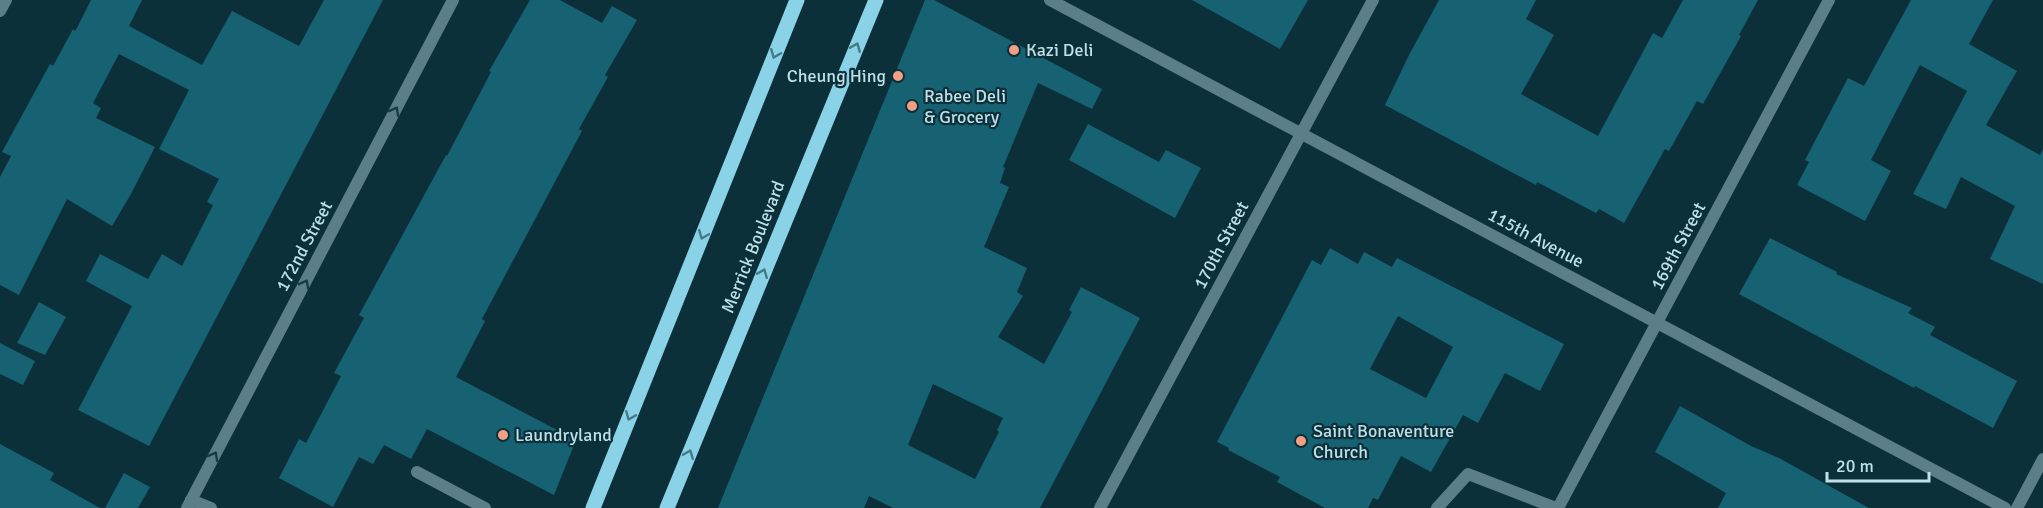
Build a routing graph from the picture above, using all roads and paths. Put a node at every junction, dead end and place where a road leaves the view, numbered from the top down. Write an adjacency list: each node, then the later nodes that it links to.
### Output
1 (6, 0): 8 (street)
2 (453, 0): 13 (street, 172nd Street, one-way to 2)
3 (797, 0): 16 (main road, one-way to 16)
4 (876, 0): 17 (main road, Merrick Boulevard, one-way to 4)
5 (1050, 0): 9 (street, 115th Avenue)
6 (1373, 0): 9 (street, 170th Street)
7 (1829, 0): 10 (street, 169th Street)
8 (0, 11)
9 (1301, 132): 10 (street, 115th Avenue); 18 (street, 170th Street)
10 (1657, 323): 20 (street, 169th Street); 21 (street, 115th Avenue)
11 (2043, 459): 22 (street)
12 (417, 472): 15 (street)
13 (189, 504): 14 (street)
14 (211, 508)
15 (484, 508)
16 (593, 508)
17 (667, 508)
18 (1100, 508)
19 (1437, 508): 20 (street)
20 (1557, 508)
21 (2005, 508)
22 (2017, 508)

